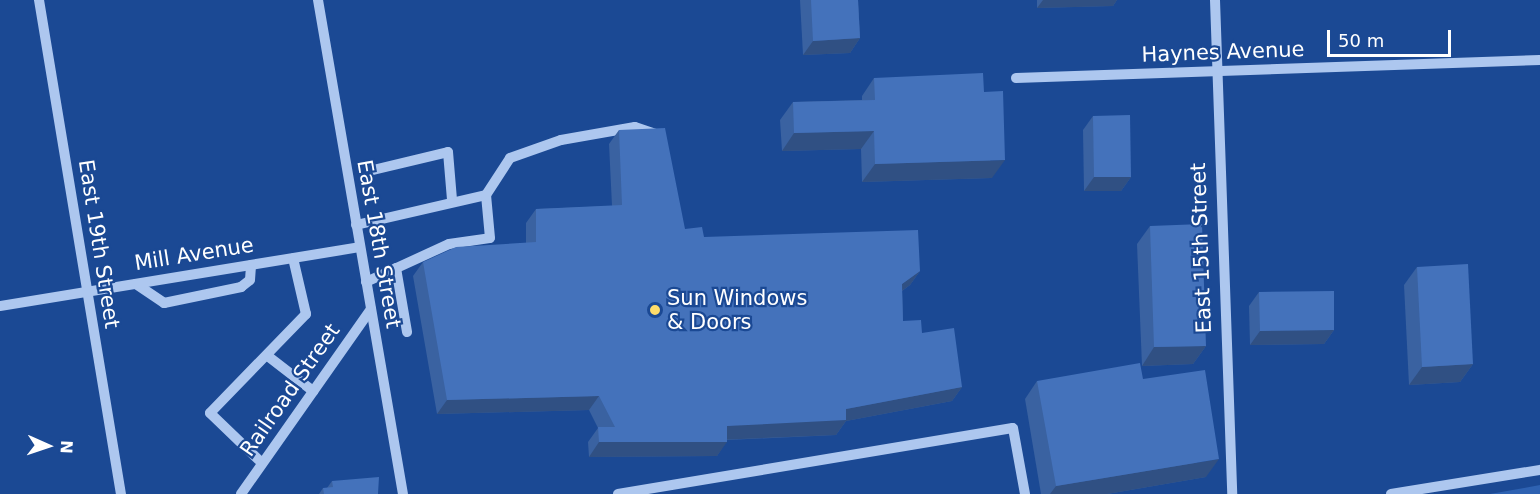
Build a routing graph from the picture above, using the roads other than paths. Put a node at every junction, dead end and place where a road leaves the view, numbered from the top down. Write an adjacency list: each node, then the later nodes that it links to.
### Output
1 (39, 0): 18 (street, East 19th Street)
2 (318, 0): 11 (street, East 18th Street)
3 (1215, 0): 5 (street, East 15th Street)
4 (1540, 60): 5 (street, Haynes Avenue)
5 (1215, 71): 6 (street, Haynes Avenue); 31 (street, East 15th Street)
6 (1016, 78)
7 (665, 148): 9 (street)
8 (374, 170): 10 (street)
9 (486, 195): 10 (street); 15 (street)
10 (452, 200): 11 (street)
11 (356, 225): 12 (street, East 18th Street)
12 (359, 247): 13 (street, Mill Avenue); 16 (street, East 18th Street)
13 (293, 258): 14 (street, Mill Avenue); 22 (street)
14 (252, 265): 17 (street, Mill Avenue); 17 (street)
15 (396, 268): 16 (street); 21 (street)
16 (366, 282): 20 (street, East 18th Street)
17 (136, 284): 18 (street, Mill Avenue)
18 (87, 292): 19 (street, Mill Avenue); 26 (street, East 19th Street)
19 (0, 306)
20 (371, 309): 23 (street, Railroad Street); 28 (street, East 18th Street)
21 (407, 332)
22 (269, 357): 23 (street); 24 (street)
23 (313, 391): 24 (street, Railroad Street)
24 (262, 463): 27 (street, Railroad Street)
25 (1540, 470): 32 (street)
26 (121, 494)
27 (241, 494)
28 (403, 494)
29 (618, 494): 30 (street)
30 (1025, 494)
31 (1232, 494)
32 (1391, 494)

